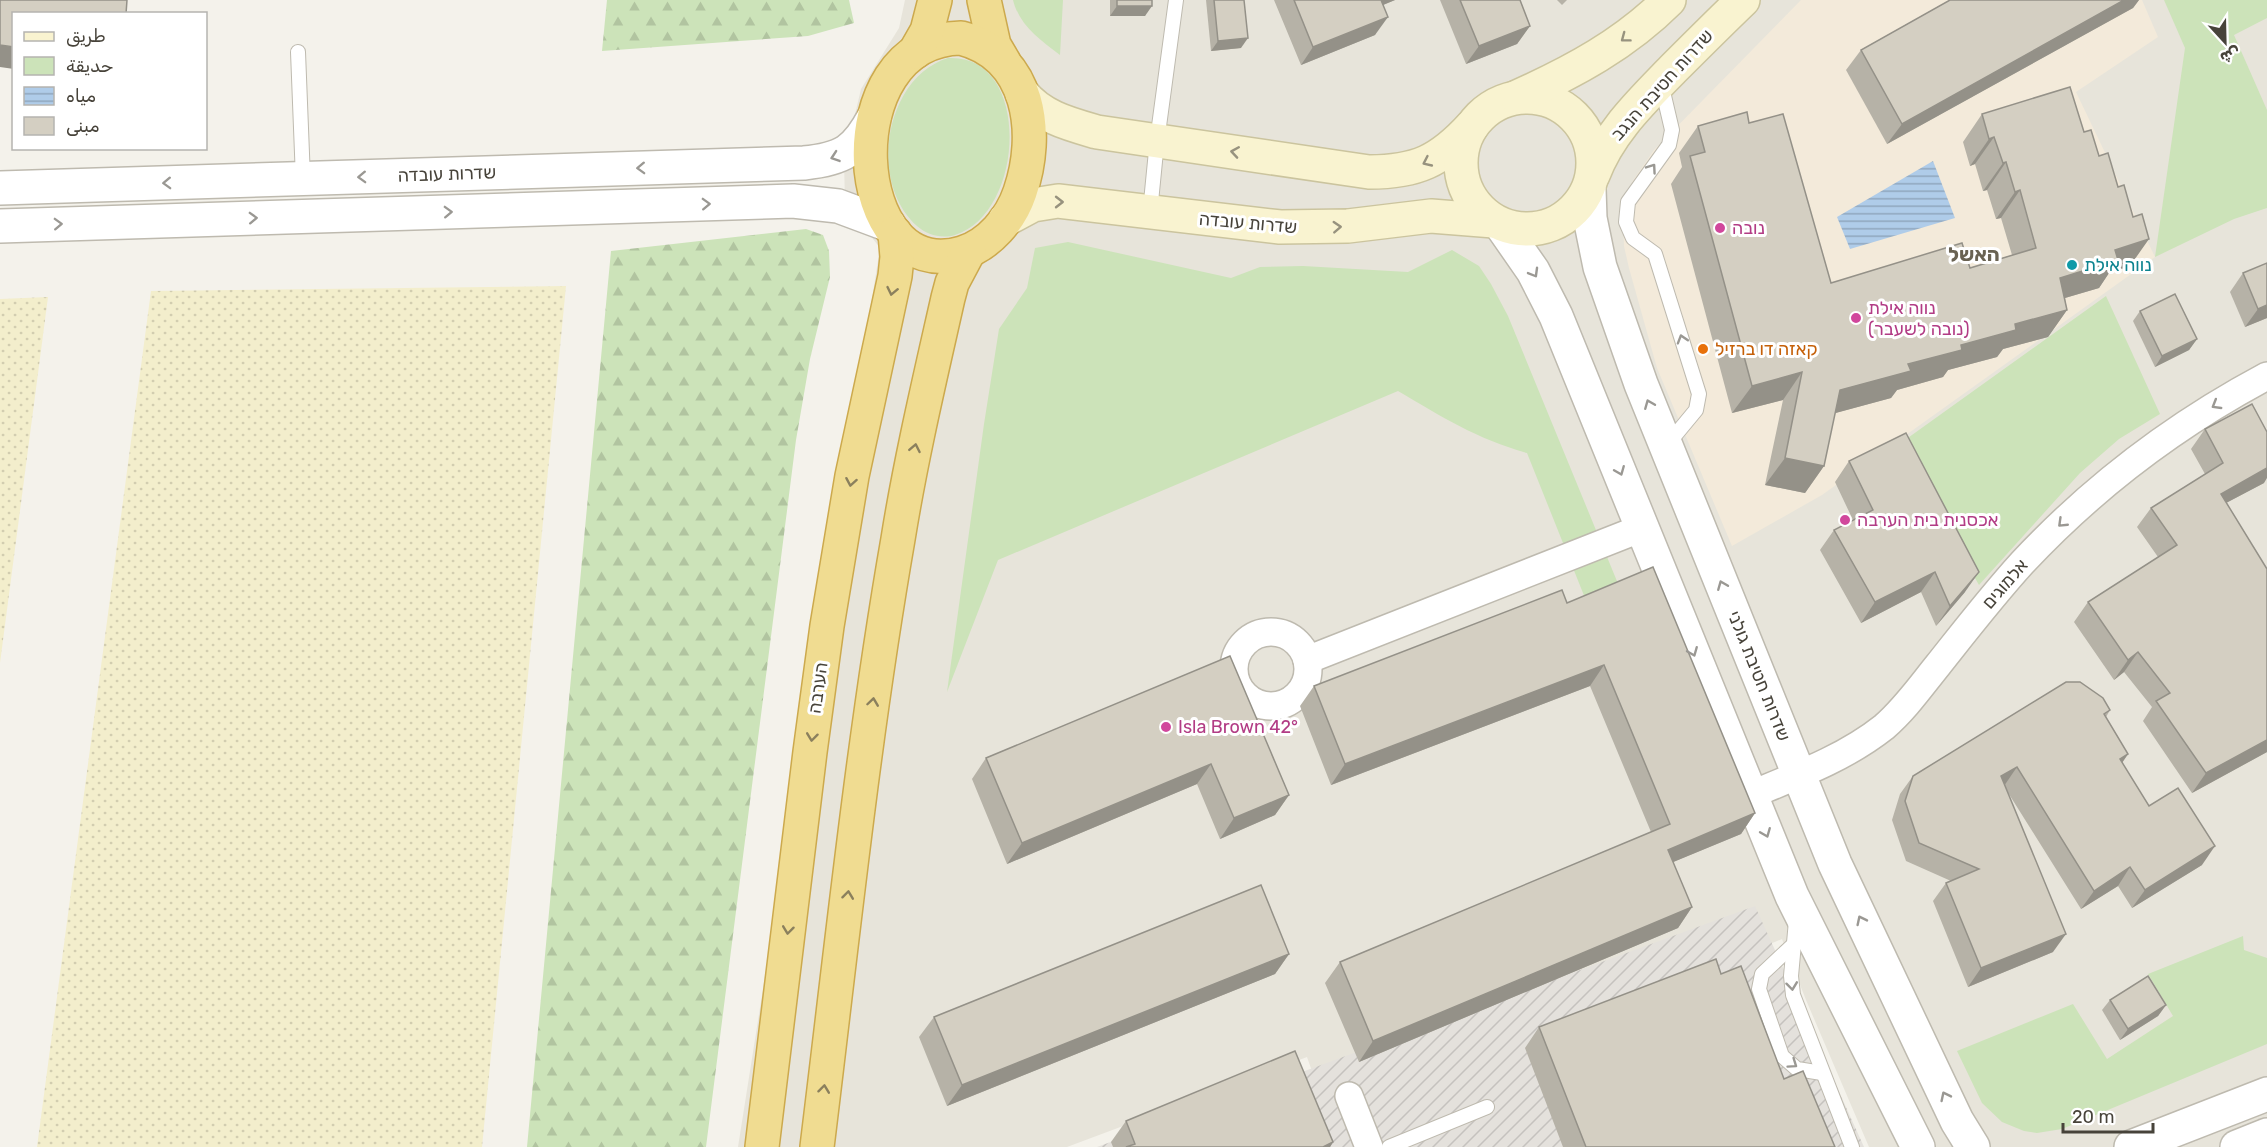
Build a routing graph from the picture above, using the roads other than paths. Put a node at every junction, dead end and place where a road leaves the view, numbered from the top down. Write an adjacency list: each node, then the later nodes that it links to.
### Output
1 (935, 0): 7 (highway)
2 (984, 0): 8 (highway)
3 (1176, 0): 14 (lane)
4 (1669, 0): 11 (main road, one-way to 11)
5 (1743, 0): 9 (main road, שדרות חטיבת הנגב)
6 (298, 52): 15 (lane)
7 (915, 52): 8 (highway); 12 (highway)
8 (1004, 62): 10 (highway)
9 (1661, 82): 16 (main road, שדרות חטיבת הנגב); 25 (lane, one-way to 9)
10 (1022, 93): 14 (main road); 19 (highway)
11 (1515, 98): 13 (main road); 16 (main road)
12 (874, 117): 15 (street, שדרות עובדה, one-way to 15); 22 (highway)
13 (1472, 126): 14 (main road, one-way to 14); 20 (main road)
14 (1157, 141): 18 (lane)
15 (303, 179): 17 (street, שדרות עובדה, one-way to 17)
16 (1591, 183): 20 (main road); 25 (street, שדרות חטיבת גולני, one-way to 16)
17 (0, 188)
18 (1150, 212): 19 (main road, שדרות עובדה, one-way to 18); 20 (main road, שדרות עובדה, one-way to 20)
19 (1005, 220): 23 (highway)
20 (1498, 223): 26 (street, one-way to 26)
21 (0, 226): 22 (street, שדרות עובדה, one-way to 22)
22 (892, 229): 23 (highway); 37 (highway, הערבה, one-way to 37)
23 (969, 251): 38 (highway, one-way to 23)
24 (2267, 376): 28 (street, אלמוגים, one-way to 28)
25 (1666, 447): 28 (street, שדרות חטיבת גולני, one-way to 25)
26 (1642, 528): 27 (street); 29 (street, one-way to 29)
27 (1307, 660)
28 (1798, 774): 29 (street, אלמוגים); 43 (street, שדרות חטיבת גולני, one-way to 28)
29 (1750, 795): 30 (street, one-way to 30)
30 (1797, 907): 31 (lane); 42 (street)
31 (1793, 945): 32 (lane, one-way to 32); 32 (lane, one-way to 32)
32 (1822, 1073): 41 (lane)
33 (2267, 1094): 44 (street)
34 (1348, 1096): 39 (street)
35 (1487, 1107): 40 (lane)
36 (2267, 1135): 45 (street)
37 (762, 1147)
38 (817, 1147)
39 (1369, 1147)
40 (1389, 1147)
41 (1852, 1147)
42 (1918, 1147)
43 (1973, 1147)
44 (2131, 1147)
45 (2237, 1147)

